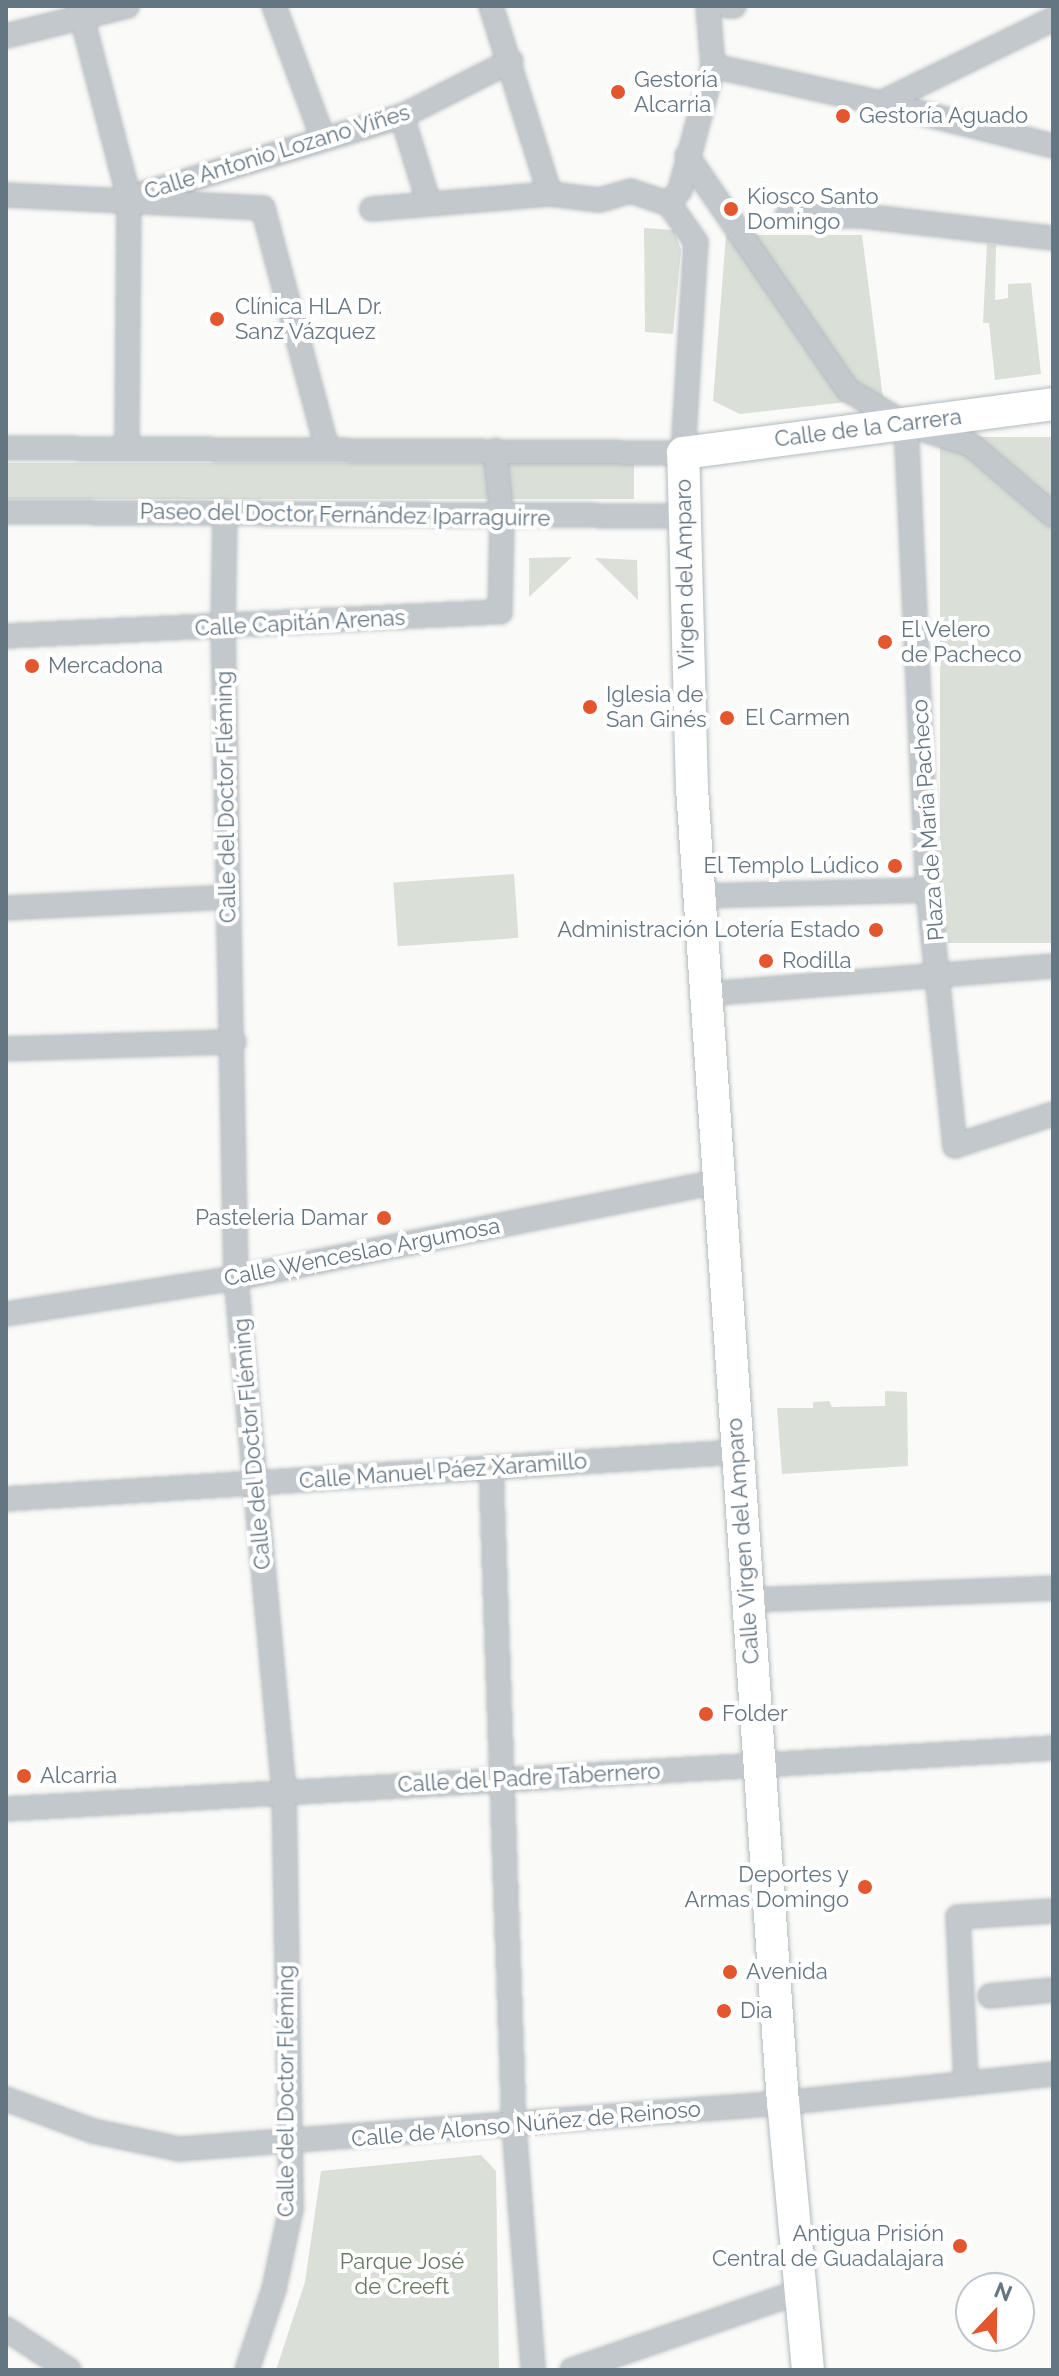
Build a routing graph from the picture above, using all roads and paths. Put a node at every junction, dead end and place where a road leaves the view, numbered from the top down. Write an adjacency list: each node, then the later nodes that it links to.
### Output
1 (127, 6): 5 (street)
2 (274, 6): 12 (street)
3 (491, 6): 8 (street)
4 (708, 6): 9 (street)
5 (83, 13): 7 (street); 17 (street)
6 (1053, 19): 10 (street)
7 (6, 36)
8 (511, 61): 11 (street, Calle Antonio Lozano Viñes); 15 (street)
9 (713, 66): 10 (street); 14 (street)
10 (881, 103): 13 (street)
11 (402, 116): 12 (street, Calle Antonio Lozano Viñes); 18 (street)
12 (322, 136): 17 (street, Calle Antonio Lozano Viñes)
13 (1053, 146)
14 (687, 156): 19 (street); 24 (street)
15 (550, 194): 18 (street); 19 (street)
16 (6, 195): 17 (street)
17 (129, 198): 26 (street); 27 (street)
18 (429, 203): 20 (street)
19 (669, 204): 29 (street)
20 (372, 209)
21 (787, 216): 22 (street)
22 (1053, 238)
23 (1053, 404): 24 (street, Calle de la Carrera)
24 (906, 424): 29 (street, Calle de la Carrera); 32 (street); 38 (street, Plaza de María Pacheco)
25 (6, 448): 26 (street)
26 (127, 448): 27 (street)
27 (327, 448): 28 (street)
28 (495, 450): 29 (street); 34 (street)
29 (683, 453): 33 (street, Virgen del Amparo)
30 (6, 512): 31 (street, Paseo del Doctor Fernández Iparraguirre)
31 (225, 512): 34 (street, Paseo del Doctor Fernández Iparraguirre); 35 (street, Calle del Doctor Fléming)
32 (1053, 515)
33 (683, 516): 34 (street, Paseo del Doctor Fernández Iparraguirre); 37 (street, Virgen del Amparo)
34 (502, 518): 35 (street, Calle Capitán Arenas)
35 (223, 627): 36 (street, Calle Capitán Arenas); 40 (street, Calle del Doctor Fléming)
36 (6, 636)
37 (692, 790): 39 (street, Calle Virgen del Amparo)
38 (928, 890): 39 (street); 43 (street, Plaza de María Pacheco)
39 (699, 896): 44 (street, Calle Virgen del Amparo)
40 (228, 897): 41 (street); 45 (street, Calle del Doctor Fléming)
41 (6, 908)
42 (1053, 966): 43 (street)
43 (940, 977): 44 (street); 47 (street, Plaza de María Pacheco)
44 (705, 994): 48 (street, Calle Virgen del Amparo)
45 (234, 1042): 46 (street); 49 (street, Calle del Doctor Fléming)
46 (6, 1049)
47 (1053, 1114)
48 (717, 1182): 49 (street, Calle Wenceslao Argumosa); 51 (street, Calle Virgen del Amparo)
49 (236, 1278): 50 (street, Calle Wenceslao Argumosa); 53 (street, Calle del Doctor Fléming)
50 (6, 1314)
51 (736, 1452): 52 (street, Calle Manuel Páez Xaramillo); 56 (street, Calle Virgen del Amparo)
52 (491, 1467): 53 (street, Calle Manuel Páez Xaramillo); 59 (street)
53 (255, 1484): 54 (street, Calle Manuel Páez Xaramillo); 60 (street, Calle del Doctor Fléming)
54 (6, 1499)
55 (1053, 1588): 56 (street)
56 (747, 1600): 58 (street, Calle Virgen del Amparo)
57 (1053, 1748): 58 (street, Calle del Padre Tabernero)
58 (760, 1765): 59 (street, Calle del Padre Tabernero); 68 (street, Calle Virgen del Amparo)
59 (504, 1778): 60 (street, Calle del Padre Tabernero); 69 (street)
60 (284, 1791): 61 (street, Calle del Padre Tabernero); 70 (street, Calle del Doctor Fléming)
61 (6, 1809)
62 (1053, 1911): 66 (street)
63 (1053, 1990): 64 (street)
64 (990, 1996)
65 (1053, 2074): 66 (street, Calle de Alonso Núñez de Reinoso)
66 (966, 2081): 68 (street, Calle de Alonso Núñez de Reinoso)
67 (6, 2099): 70 (street, Calle de Alonso Núñez de Reinoso)
68 (783, 2103): 69 (street, Calle de Alonso Núñez de Reinoso); 71 (street, Calle Virgen del Amparo)
69 (514, 2126): 70 (street, Calle de Alonso Núñez de Reinoso); 75 (street)
70 (288, 2143): 74 (street, Calle del Doctor Fléming)
71 (798, 2292): 76 (street); 77 (street, Calle Virgen del Amparo)
72 (6, 2329): 73 (street)
73 (69, 2370)
74 (247, 2370)
75 (533, 2370)
76 (572, 2370)
77 (808, 2370)

